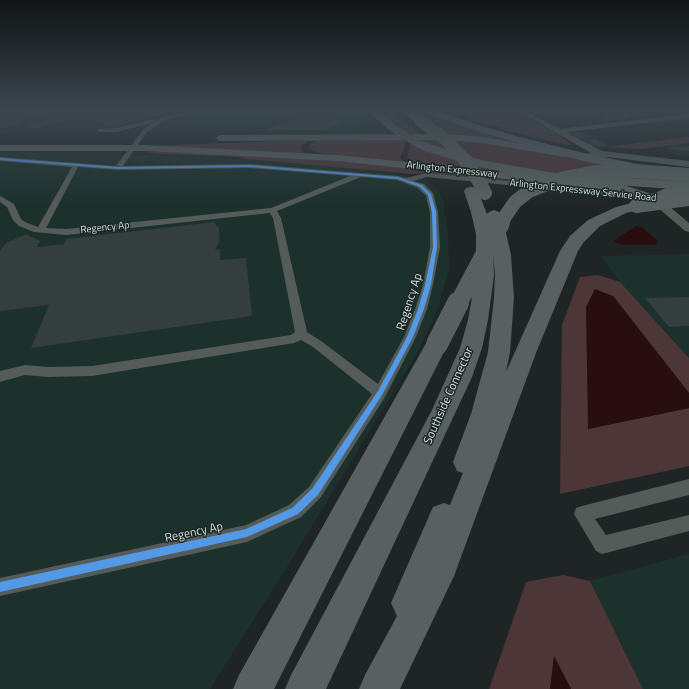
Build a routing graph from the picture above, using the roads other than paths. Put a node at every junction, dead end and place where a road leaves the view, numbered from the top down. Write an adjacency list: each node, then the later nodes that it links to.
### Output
1 (31, 142): 12 (highway, Arlington Expressway)
2 (138, 142): 12 (street)
3 (155, 142): 12 (highway, Arlington Expressway)
4 (208, 142): 12 (highway)
5 (308, 142): 16 (highway)
6 (408, 142): 23 (highway)
7 (417, 142): 29 (highway)
8 (448, 142): 30 (highway, Southside Connector, bridge)
9 (497, 142): 15 (highway)
10 (529, 142): 15 (highway)
11 (578, 142): 14 (street)
12 (135, 146): 13 (highway, Arlington Expressway); 16 (highway, Arlington Expressway); 20 (street); 21 (street); 22 (street)
13 (0, 148)
14 (600, 154): 15 (street); 18 (street)
15 (583, 157): 26 (highway)
16 (338, 158): 23 (highway, Arlington Expressway)
17 (0, 159): 19 (street, Regency Ap)
18 (689, 164)
19 (76, 165): 20 (street, Regency Ap); 36 (street)
20 (90, 166): 21 (street, Regency Ap)
21 (118, 168): 22 (street, Regency Ap)
22 (156, 168): 24 (street, Regency Ap)
23 (447, 170): 28 (highway, Arlington Expressway)
24 (363, 174): 27 (street, Regency Ap); 34 (street, Regency Ap)
25 (689, 175): 43 (highway, bridge)
26 (689, 178)
27 (406, 180): 33 (street, Arlington Expressway Service Road); 39 (street, Regency Ap)
28 (567, 182): 29 (highway, Arlington Expressway); 33 (highway)
29 (689, 188): 33 (highway)
30 (478, 192): 44 (highway, Southside Connector); 45 (highway, Southside Connector)
31 (0, 198): 36 (street, Regency Ap)
32 (689, 200): 33 (highway, bridge)
33 (645, 202): 35 (street); 46 (highway)
34 (272, 210): 36 (street, Regency Ap); 37 (street)
35 (689, 229)
36 (41, 230)
37 (301, 334): 38 (street); 39 (street)
38 (0, 377)
39 (380, 393): 42 (street, Regency Ap)
40 (689, 487): 41 (street)
41 (689, 523)
42 (0, 587)
43 (253, 689)
44 (305, 689)
45 (373, 689)
46 (379, 689)

